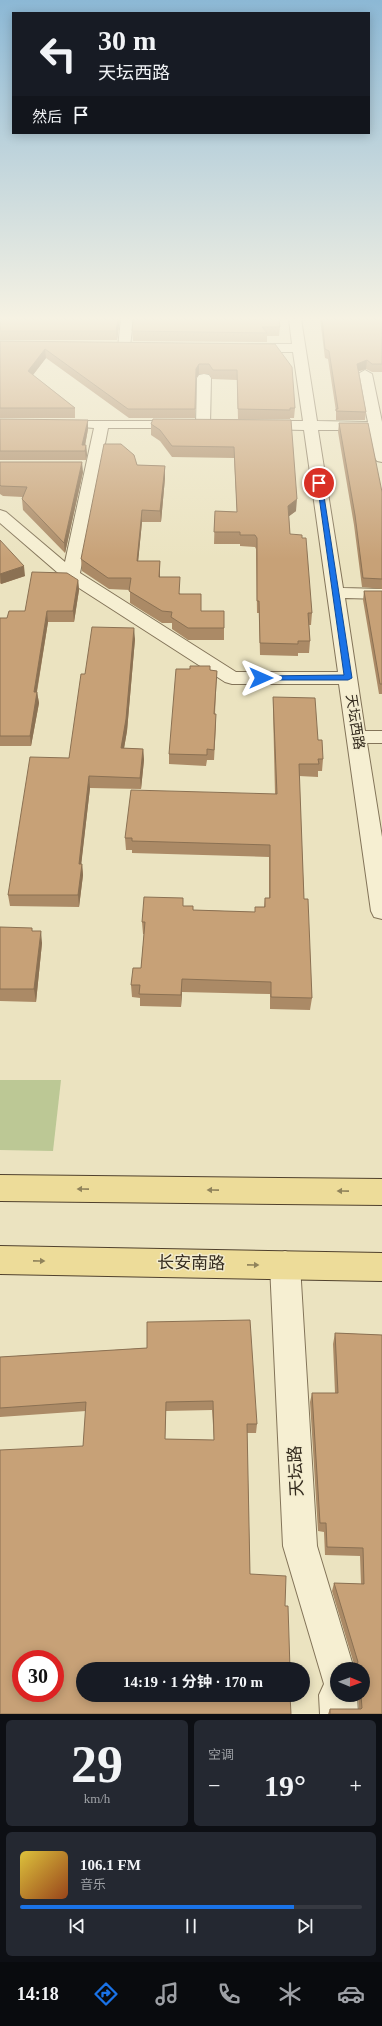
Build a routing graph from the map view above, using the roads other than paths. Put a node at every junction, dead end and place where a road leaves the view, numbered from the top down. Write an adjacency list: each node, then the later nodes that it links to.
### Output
1 (204, 399): 6 (street)
2 (306, 399): 9 (street, 天坛西路)
3 (372, 399): 10 (street)
4 (70, 424): 5 (street)
5 (102, 424): 6 (street); 13 (street)
6 (203, 425): 7 (street)
7 (218, 425)
8 (249, 425): 9 (street)
9 (310, 426): 10 (street); 14 (street, 天坛西路)
10 (379, 426): 11 (street)
11 (382, 458)
12 (0, 515): 13 (street)
13 (71, 575): 16 (street)
14 (335, 593): 15 (street); 16 (street, 天坛西路)
15 (382, 594)
16 (348, 678): 17 (street, 天坛西路)
17 (358, 737): 18 (street); 19 (street, 天坛西路)
18 (382, 737)
19 (382, 911)
20 (0, 1188): 21 (main road, one-way to 20)
21 (382, 1192)
22 (0, 1260): 23 (main road, 长安南路, one-way to 23)
23 (285, 1265): 24 (main road, 长安南路); 25 (street, 天坛路)
24 (382, 1267)
25 (334, 1662)
26 (338, 1702): 27 (street)
27 (339, 1714)

